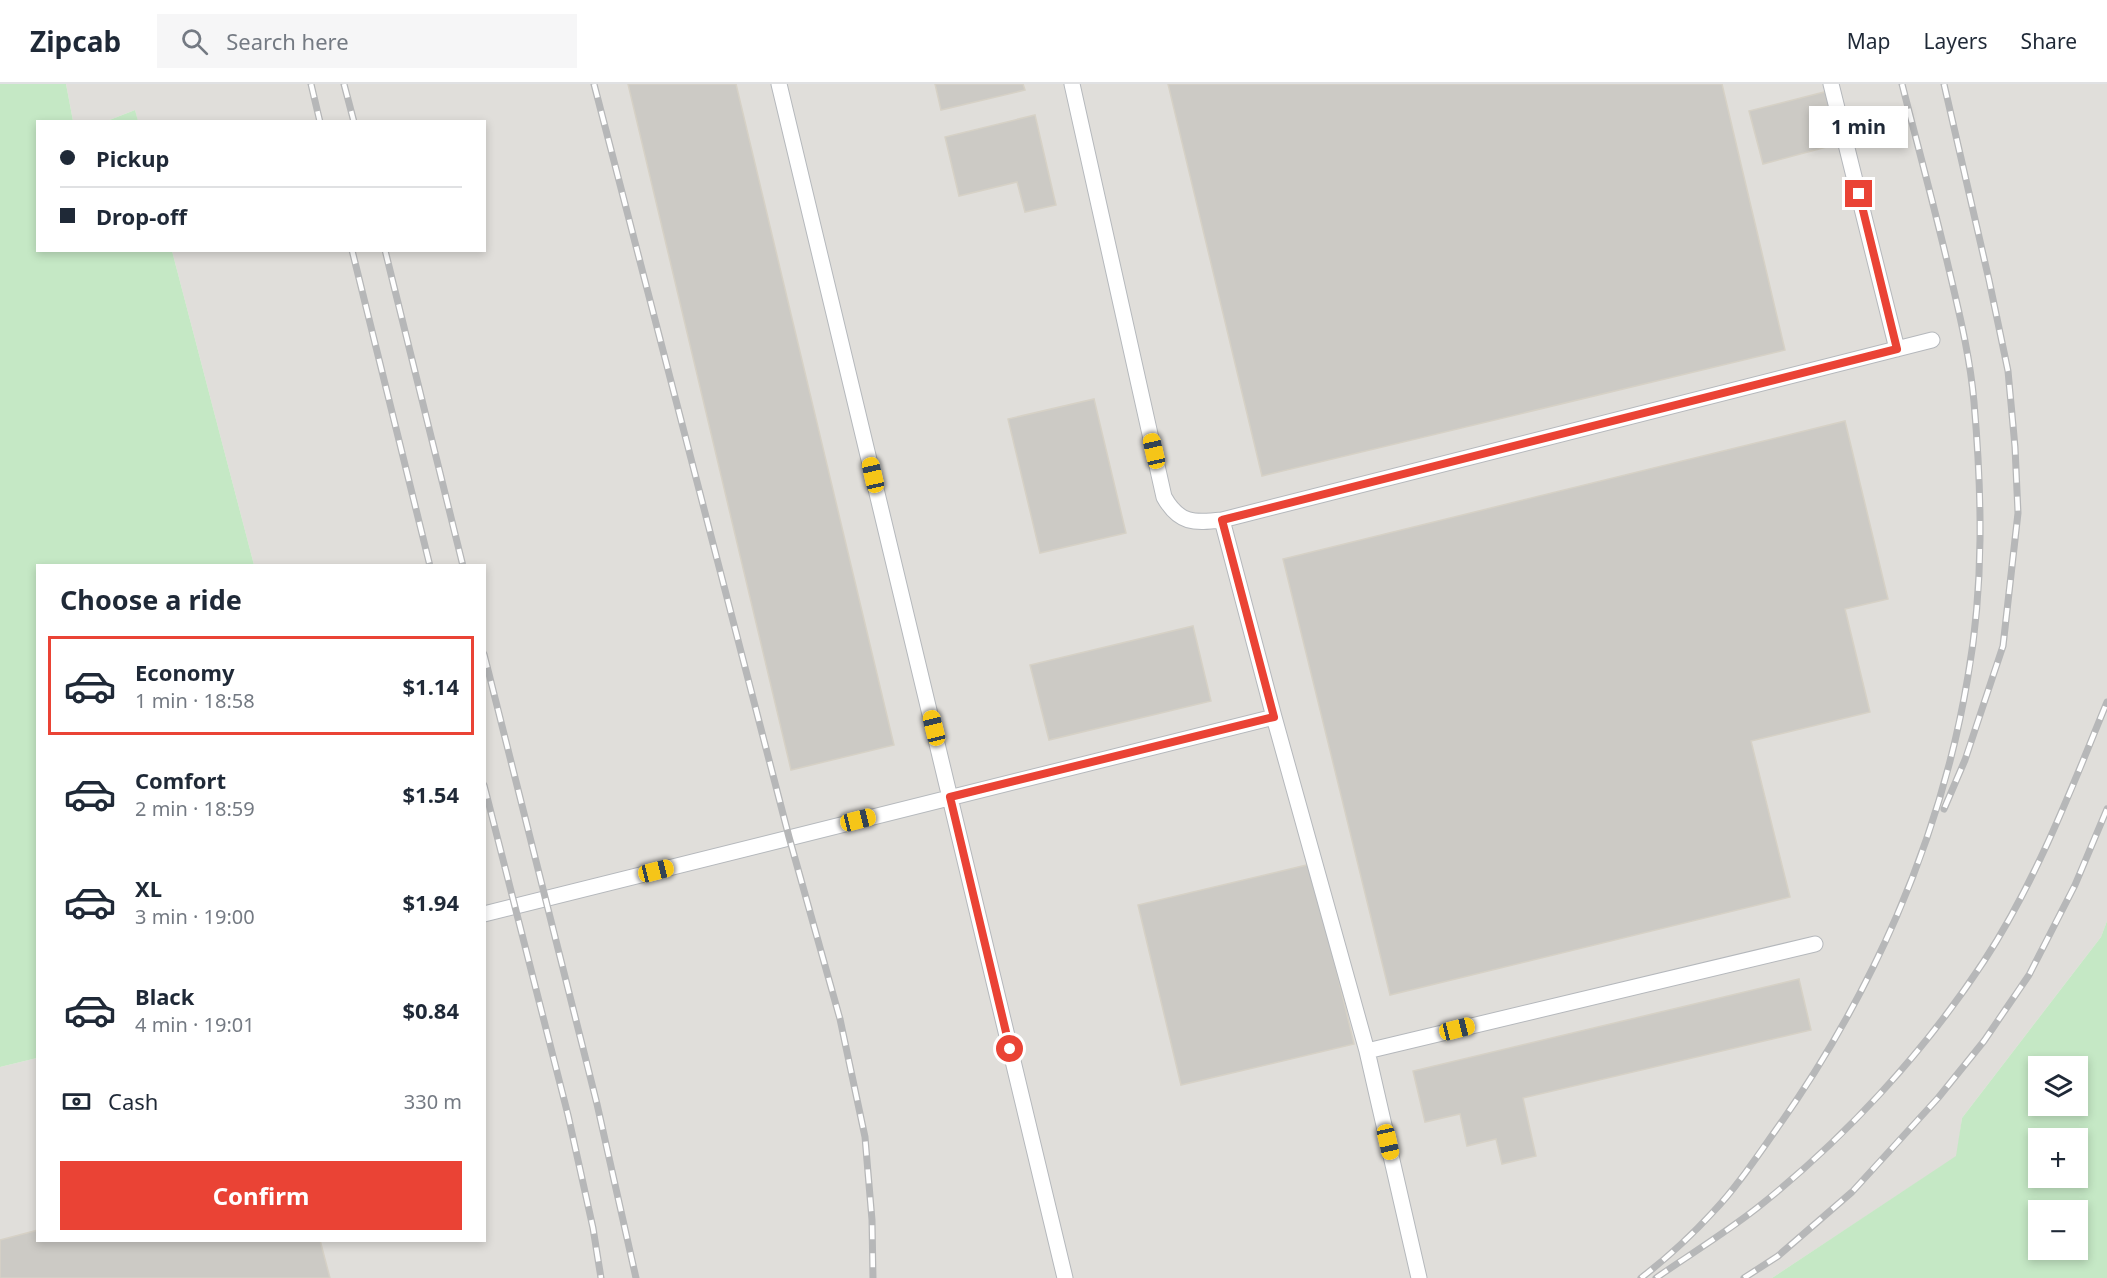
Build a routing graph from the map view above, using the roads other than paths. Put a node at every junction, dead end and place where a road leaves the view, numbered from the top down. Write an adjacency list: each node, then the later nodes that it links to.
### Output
1 (779, 84): 8 (lane)
2 (1072, 84): 6 (lane)
3 (1831, 84): 5 (lane)
4 (1932, 340): 5 (lane)
5 (1897, 349): 6 (lane)
6 (1222, 520): 7 (lane)
7 (1274, 717): 8 (lane); 11 (lane)
8 (950, 797): 9 (lane); 12 (lane)
9 (486, 913)
10 (1815, 945): 11 (lane)
11 (1367, 1051): 13 (lane)
12 (1065, 1278)
13 (1419, 1278)

